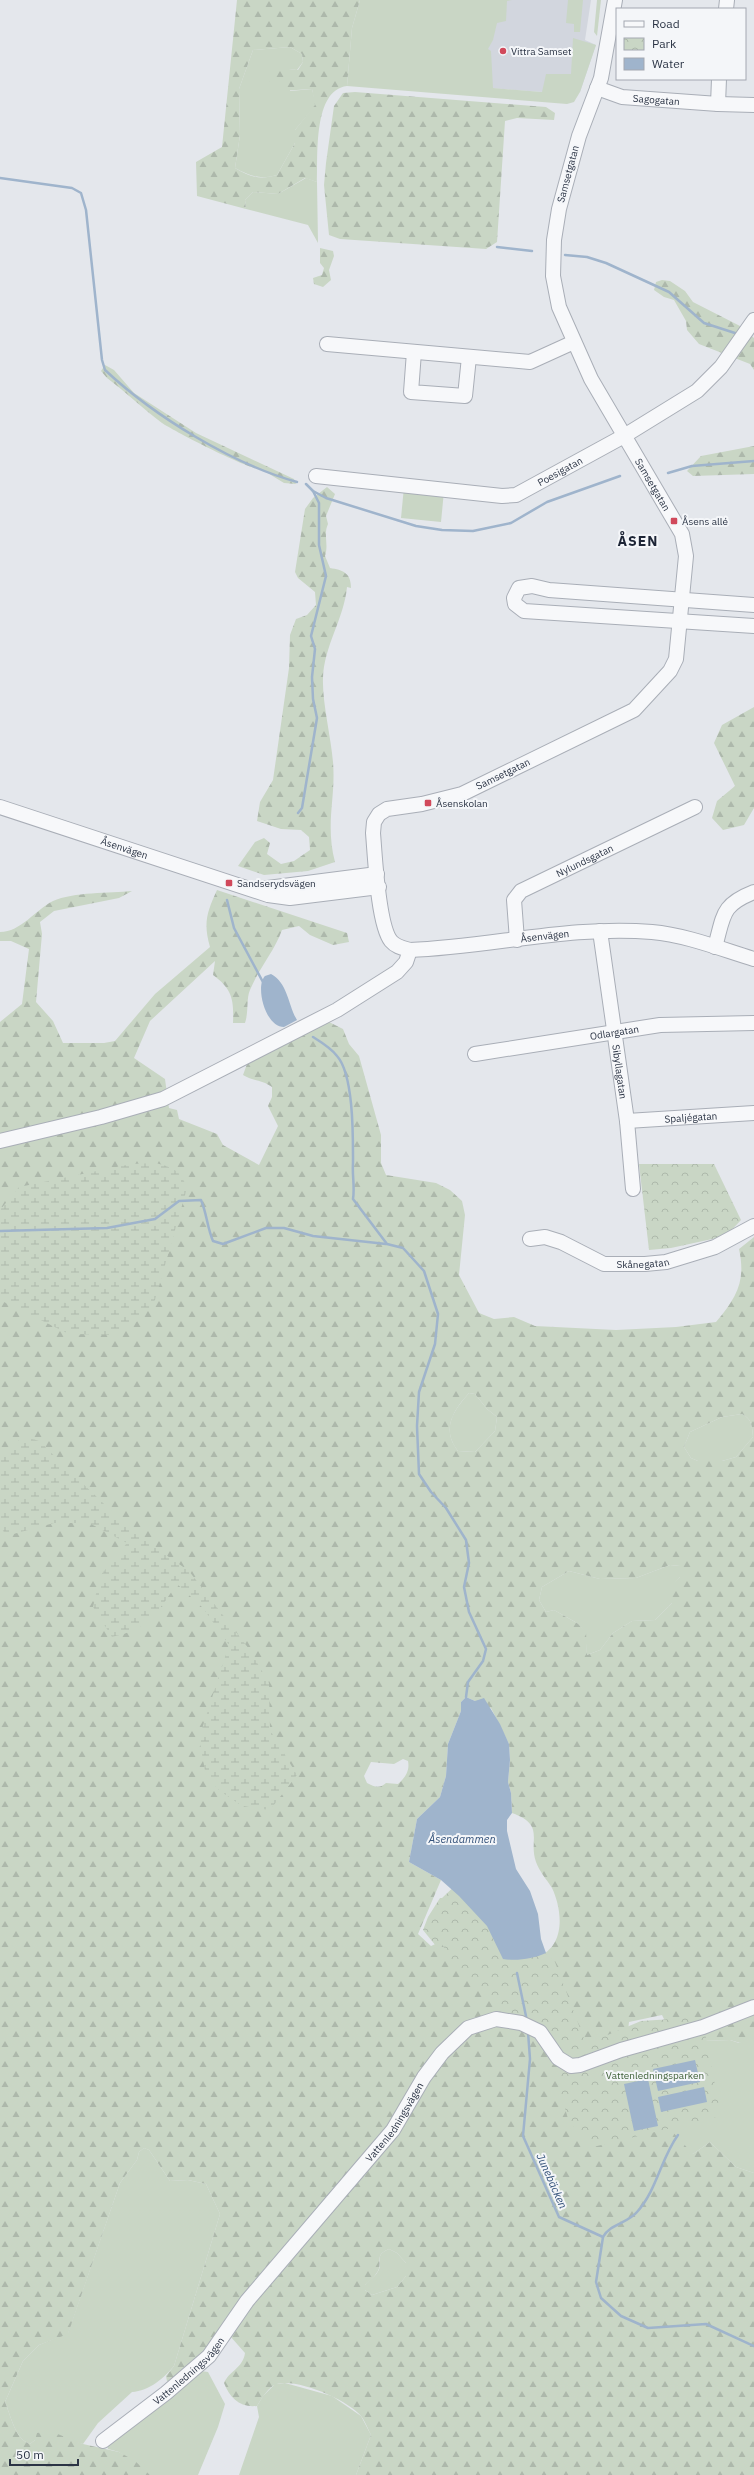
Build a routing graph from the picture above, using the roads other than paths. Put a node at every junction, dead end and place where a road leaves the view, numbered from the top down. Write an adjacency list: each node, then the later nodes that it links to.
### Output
1 (615, 0): 3 (street, Samsetgatan)
2 (719, 80): 4 (street)
3 (597, 88): 4 (street, Sagogatan); 7 (street, Samsetgatan)
4 (718, 104): 5 (street, Sagogatan)
5 (754, 105)
6 (754, 320): 11 (street, Poesigatan)
7 (574, 342): 10 (street); 11 (street, Samsetgatan)
8 (327, 344): 9 (street)
9 (414, 352): 10 (street); 10 (street)
10 (469, 357)
11 (624, 436): 12 (street, Poesigatan); 13 (street, Samsetgatan)
12 (316, 476)
13 (683, 599): 14 (street); 15 (street, Samsetgatan); 15 (street)
14 (754, 605)
15 (682, 621): 16 (street); 19 (street, Samsetgatan)
16 (754, 626)
17 (0, 806): 19 (street, Åsenvägen)
18 (695, 807): 22 (street, Nylundsgatan)
19 (378, 880): 24 (street)
20 (754, 892): 23 (street)
21 (600, 931): 22 (street, Åsenvägen); 23 (street, Åsenvägen); 27 (street, Sibyllagatan)
22 (518, 940): 24 (street, Åsenvägen)
23 (715, 947): 25 (street, Åsenvägen)
24 (410, 950): 31 (street)
25 (754, 959)
26 (754, 1023): 27 (street, Odlargatan)
27 (614, 1033): 28 (street, Odlargatan); 30 (street, Sibyllagatan)
28 (475, 1054)
29 (754, 1113): 30 (street, Spaljégatan)
30 (627, 1121): 32 (street, Sibyllagatan)
31 (0, 1142)
32 (633, 1189)
33 (754, 1226): 34 (street, Skånegatan)
34 (530, 1239)
35 (754, 2007): 36 (street, Vattenledningsvägen)
36 (103, 2441)

